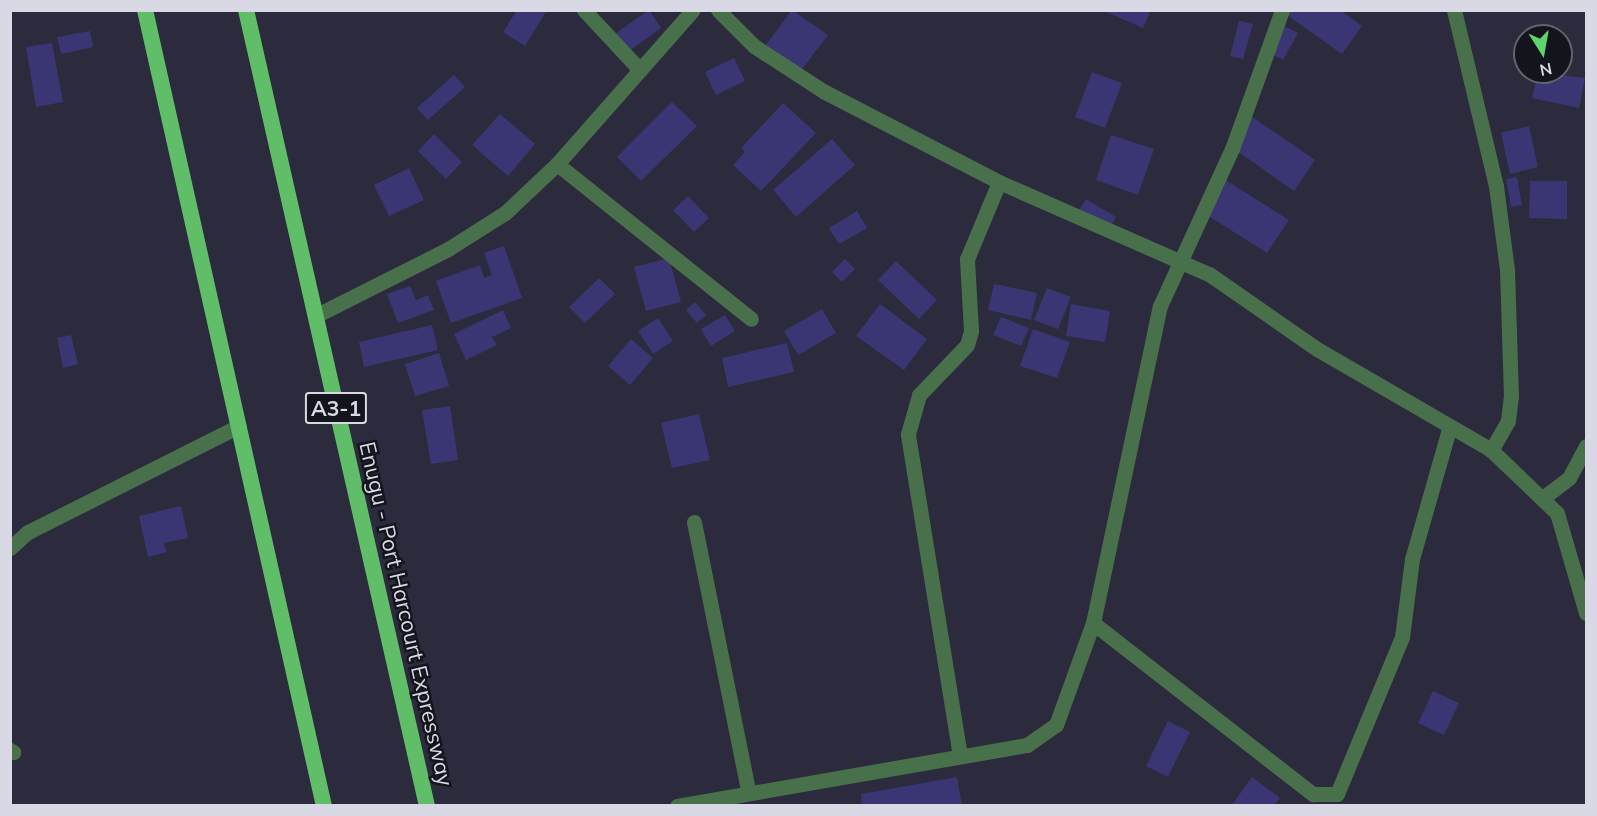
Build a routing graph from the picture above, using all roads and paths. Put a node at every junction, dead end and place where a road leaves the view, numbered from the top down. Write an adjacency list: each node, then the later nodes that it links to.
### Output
1 (145, 10): 14 (highway)
2 (246, 10): 12 (highway, Enugu - Port Harcourt Expressway / A3-1)
3 (584, 10): 8 (street)
4 (693, 10): 8 (street)
5 (718, 10): 10 (street)
6 (1282, 10): 11 (street)
7 (1454, 10): 17 (street)
8 (640, 70): 9 (street)
9 (557, 164): 12 (street); 13 (street)
10 (999, 182): 11 (street); 23 (street)
11 (1179, 260): 15 (street); 22 (street)
12 (315, 316): 26 (highway, Enugu - Port Harcourt Expressway / A3-1)
13 (751, 319)
14 (239, 426): 20 (street); 25 (highway)
15 (1450, 426): 17 (street); 22 (street)
16 (1587, 446): 18 (street)
17 (1491, 450): 18 (street)
18 (1544, 497): 21 (street)
19 (694, 522): 24 (street)
20 (10, 548)
21 (1587, 613)
22 (1093, 623): 23 (street)
23 (960, 756): 24 (street)
24 (748, 790): 27 (street)
25 (324, 806)
26 (427, 806)
27 (676, 806)

